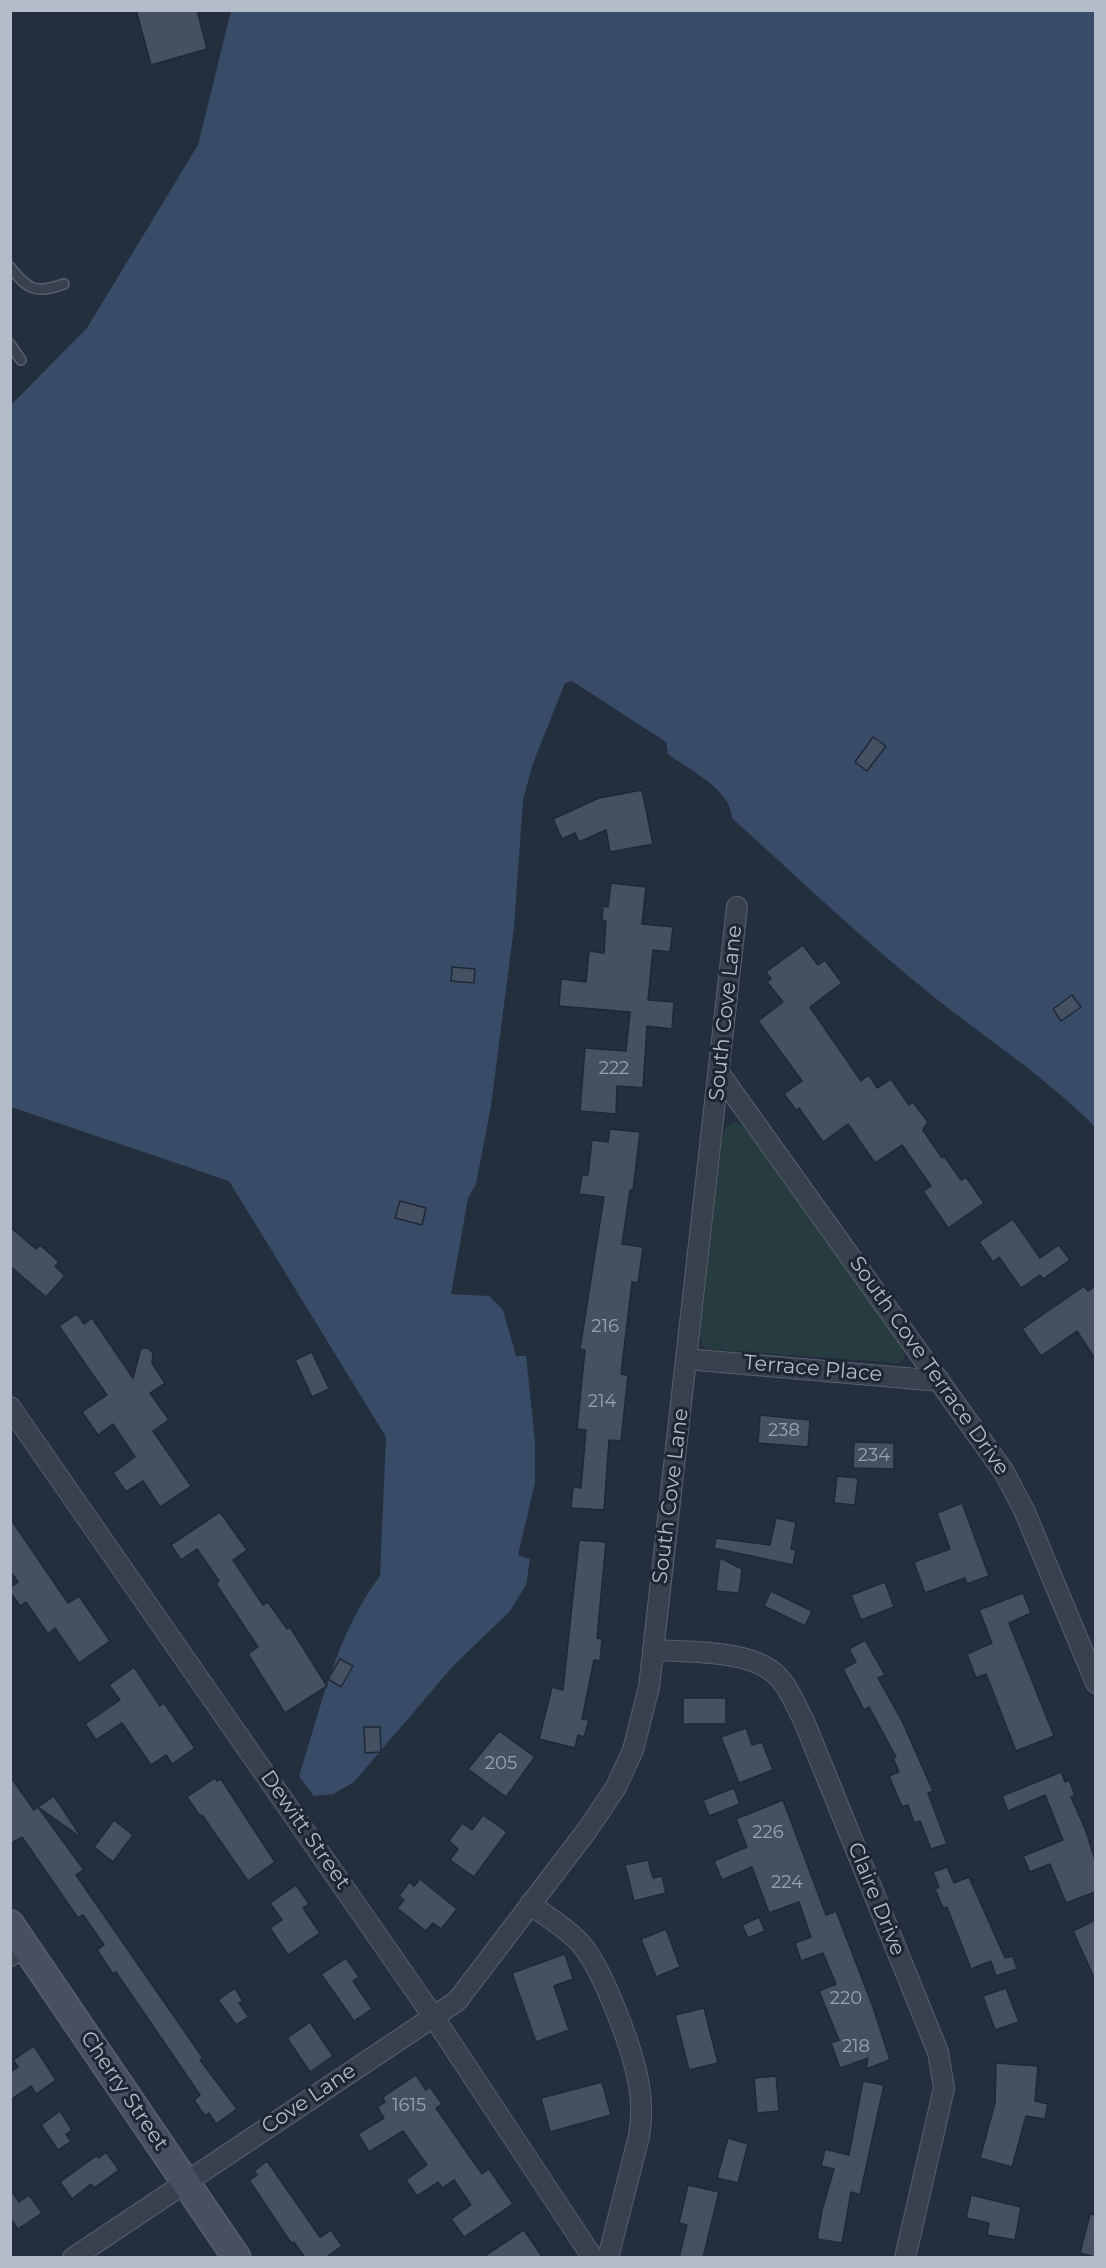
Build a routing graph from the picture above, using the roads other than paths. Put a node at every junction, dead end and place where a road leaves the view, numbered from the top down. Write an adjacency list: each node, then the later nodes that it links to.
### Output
1 (10, 267): 2 (lane)
2 (64, 284)
3 (10, 344): 4 (lane)
4 (21, 360)
5 (738, 907): 6 (street, South Cove Lane)
6 (719, 1073): 7 (street, South Cove Lane); 8 (street, South Cove Terrace Drive)
7 (686, 1359): 8 (street, Terrace Place); 10 (street, South Cove Lane)
8 (940, 1381): 11 (street, South Cove Terrace Drive)
9 (10, 1407): 15 (street, Dewitt Street)
10 (653, 1650): 12 (street, South Cove Lane); 21 (street, Claire Drive)
11 (1095, 1683)
12 (530, 1905): 15 (street, South Cove Lane); 20 (street)
13 (10, 1924): 14 (street, Cherry Street)
14 (18, 1951): 16 (street, Cherry Street)
15 (433, 2016): 16 (street, Cove Lane); 19 (street, Dewitt Street)
16 (185, 2181): 17 (street, Cove Lane); 18 (street, Cherry Street)
17 (73, 2258)
18 (237, 2258)
19 (593, 2258)
20 (608, 2258)
21 (905, 2258)

